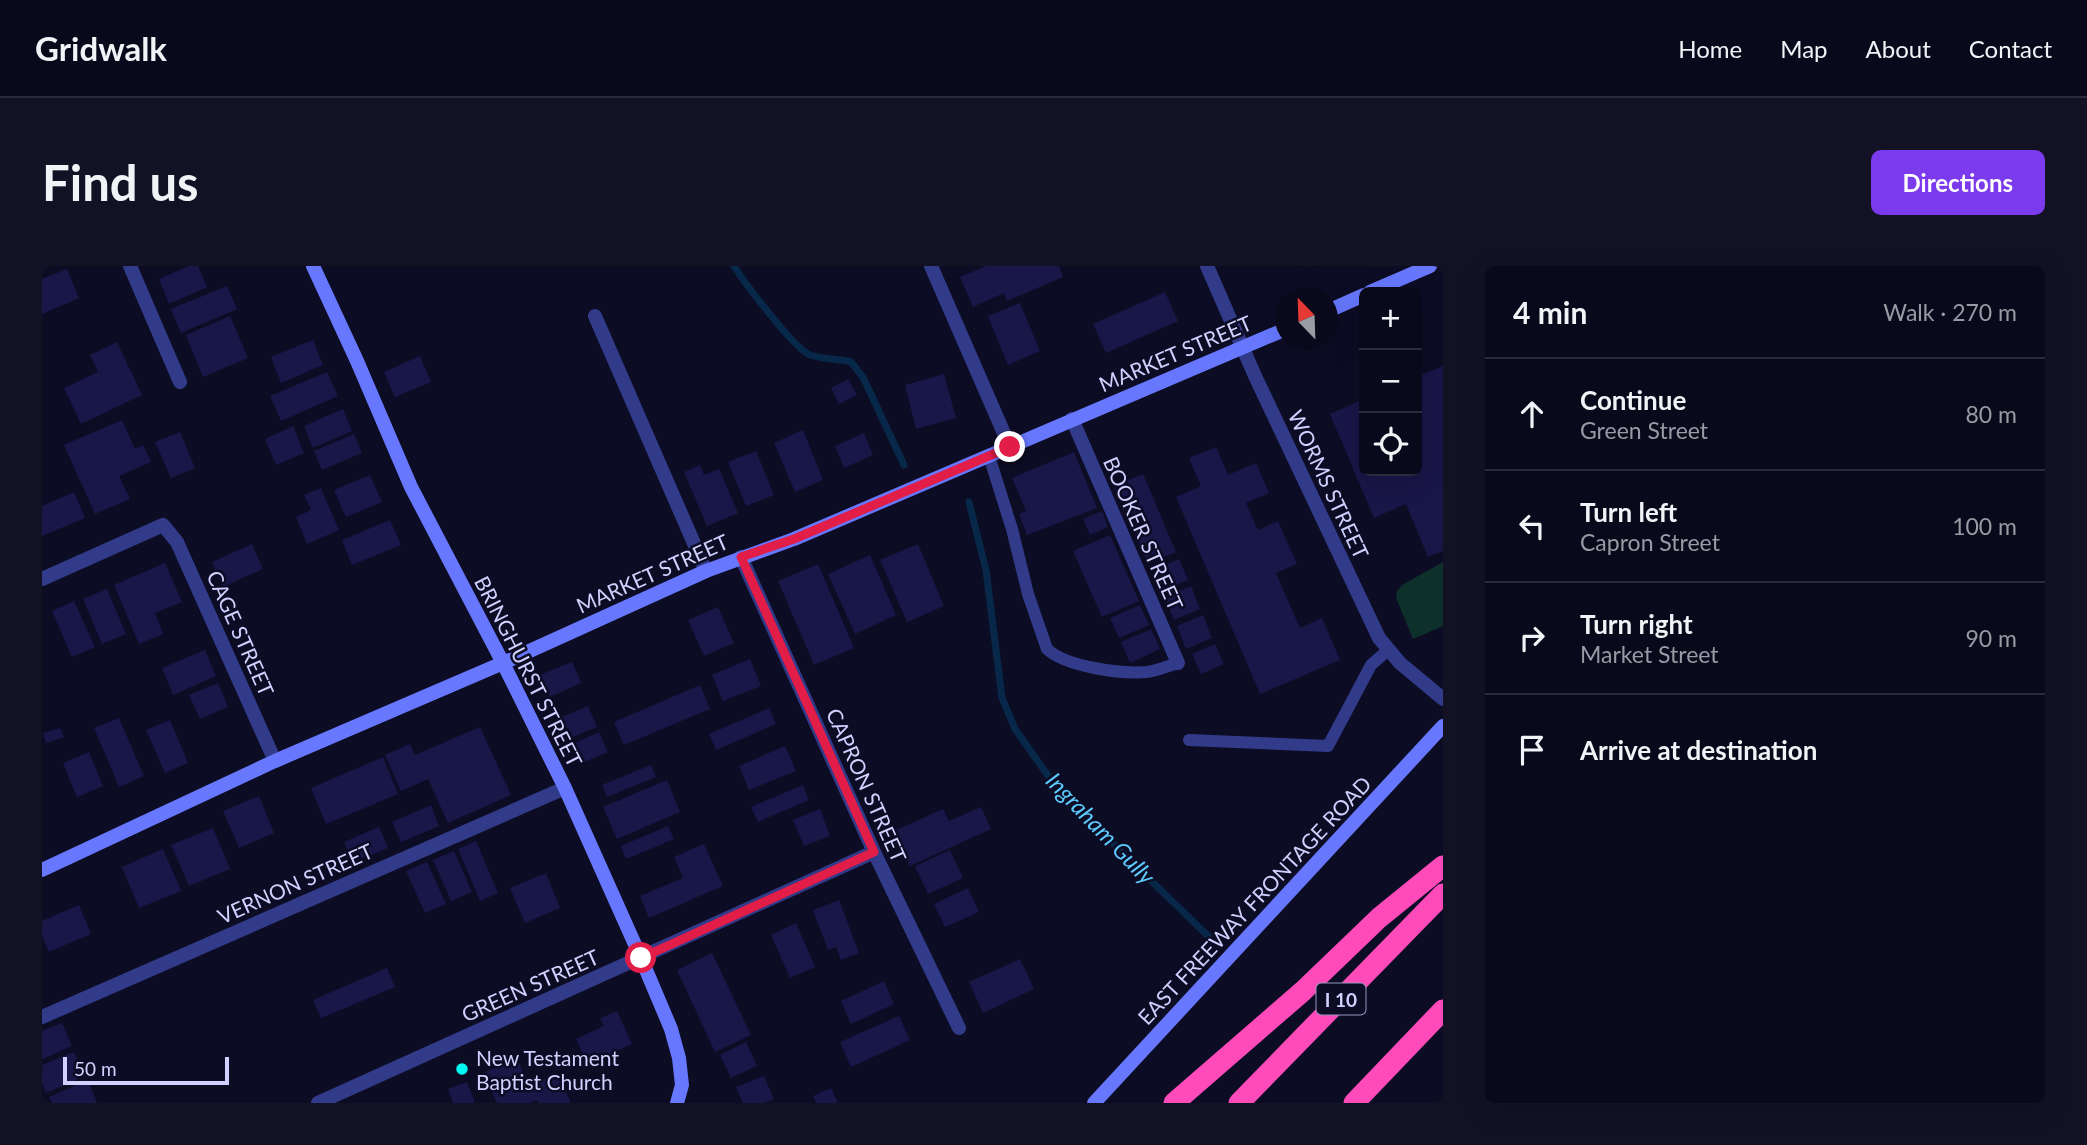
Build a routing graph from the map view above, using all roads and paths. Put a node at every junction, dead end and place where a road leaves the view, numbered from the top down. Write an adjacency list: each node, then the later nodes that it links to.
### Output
1 (130, 266): 12 (street)
2 (313, 266): 20 (street, BRINGHURST STREET)
3 (931, 266): 14 (street)
4 (1207, 266): 11 (street, WORMS STREET)
5 (1430, 266): 6 (street)
6 (1382, 287)
7 (1359, 297): 8 (street)
8 (1338, 307)
9 (595, 316): 17 (street)
10 (1275, 334): 11 (street, MARKET STREET)
11 (1242, 348): 13 (street, MARKET STREET); 19 (street, WORMS STREET)
12 (180, 382)
13 (1072, 419): 14 (street, MARKET STREET); 21 (street, BOOKER STREET)
14 (1010, 447): 15 (street, MARKET STREET)
15 (989, 456): 16 (street, MARKET STREET); 21 (lane)
16 (741, 557): 17 (street, MARKET STREET); 27 (street, CAPRON STREET)
17 (706, 571): 20 (street, MARKET STREET)
18 (42, 579): 25 (street, CAGE STREET)
19 (1388, 650): 22 (street, WORMS STREET); 24 (lane)
20 (503, 663): 25 (street, MARKET STREET); 26 (street, BRINGHURST STREET)
21 (1178, 663)
22 (1443, 699)
23 (1443, 726): 36 (street, EAST FREEWAY FRONTAGE ROAD)
24 (1189, 740)
25 (275, 761): 29 (street, MARKET STREET)
26 (565, 789): 31 (street, BRINGHURST STREET); 33 (street, VERNON STREET)
27 (874, 852): 31 (street, GREEN STREET); 34 (street, CAPRON STREET)
28 (1443, 866): 40 (highway)
29 (42, 870)
30 (1443, 894): 41 (highway, I 10)
31 (641, 958): 37 (street, GREEN STREET); 38 (street, BRINGHURST STREET)
32 (1443, 1010): 35 (highway)
33 (42, 1017)
34 (959, 1028)
35 (1419, 1037): 42 (highway); 43 (highway)
36 (1097, 1100): 39 (street)
37 (318, 1103)
38 (677, 1103)
39 (1086, 1103)
40 (1174, 1103)
41 (1239, 1103)
42 (1354, 1103)
43 (1374, 1103)

